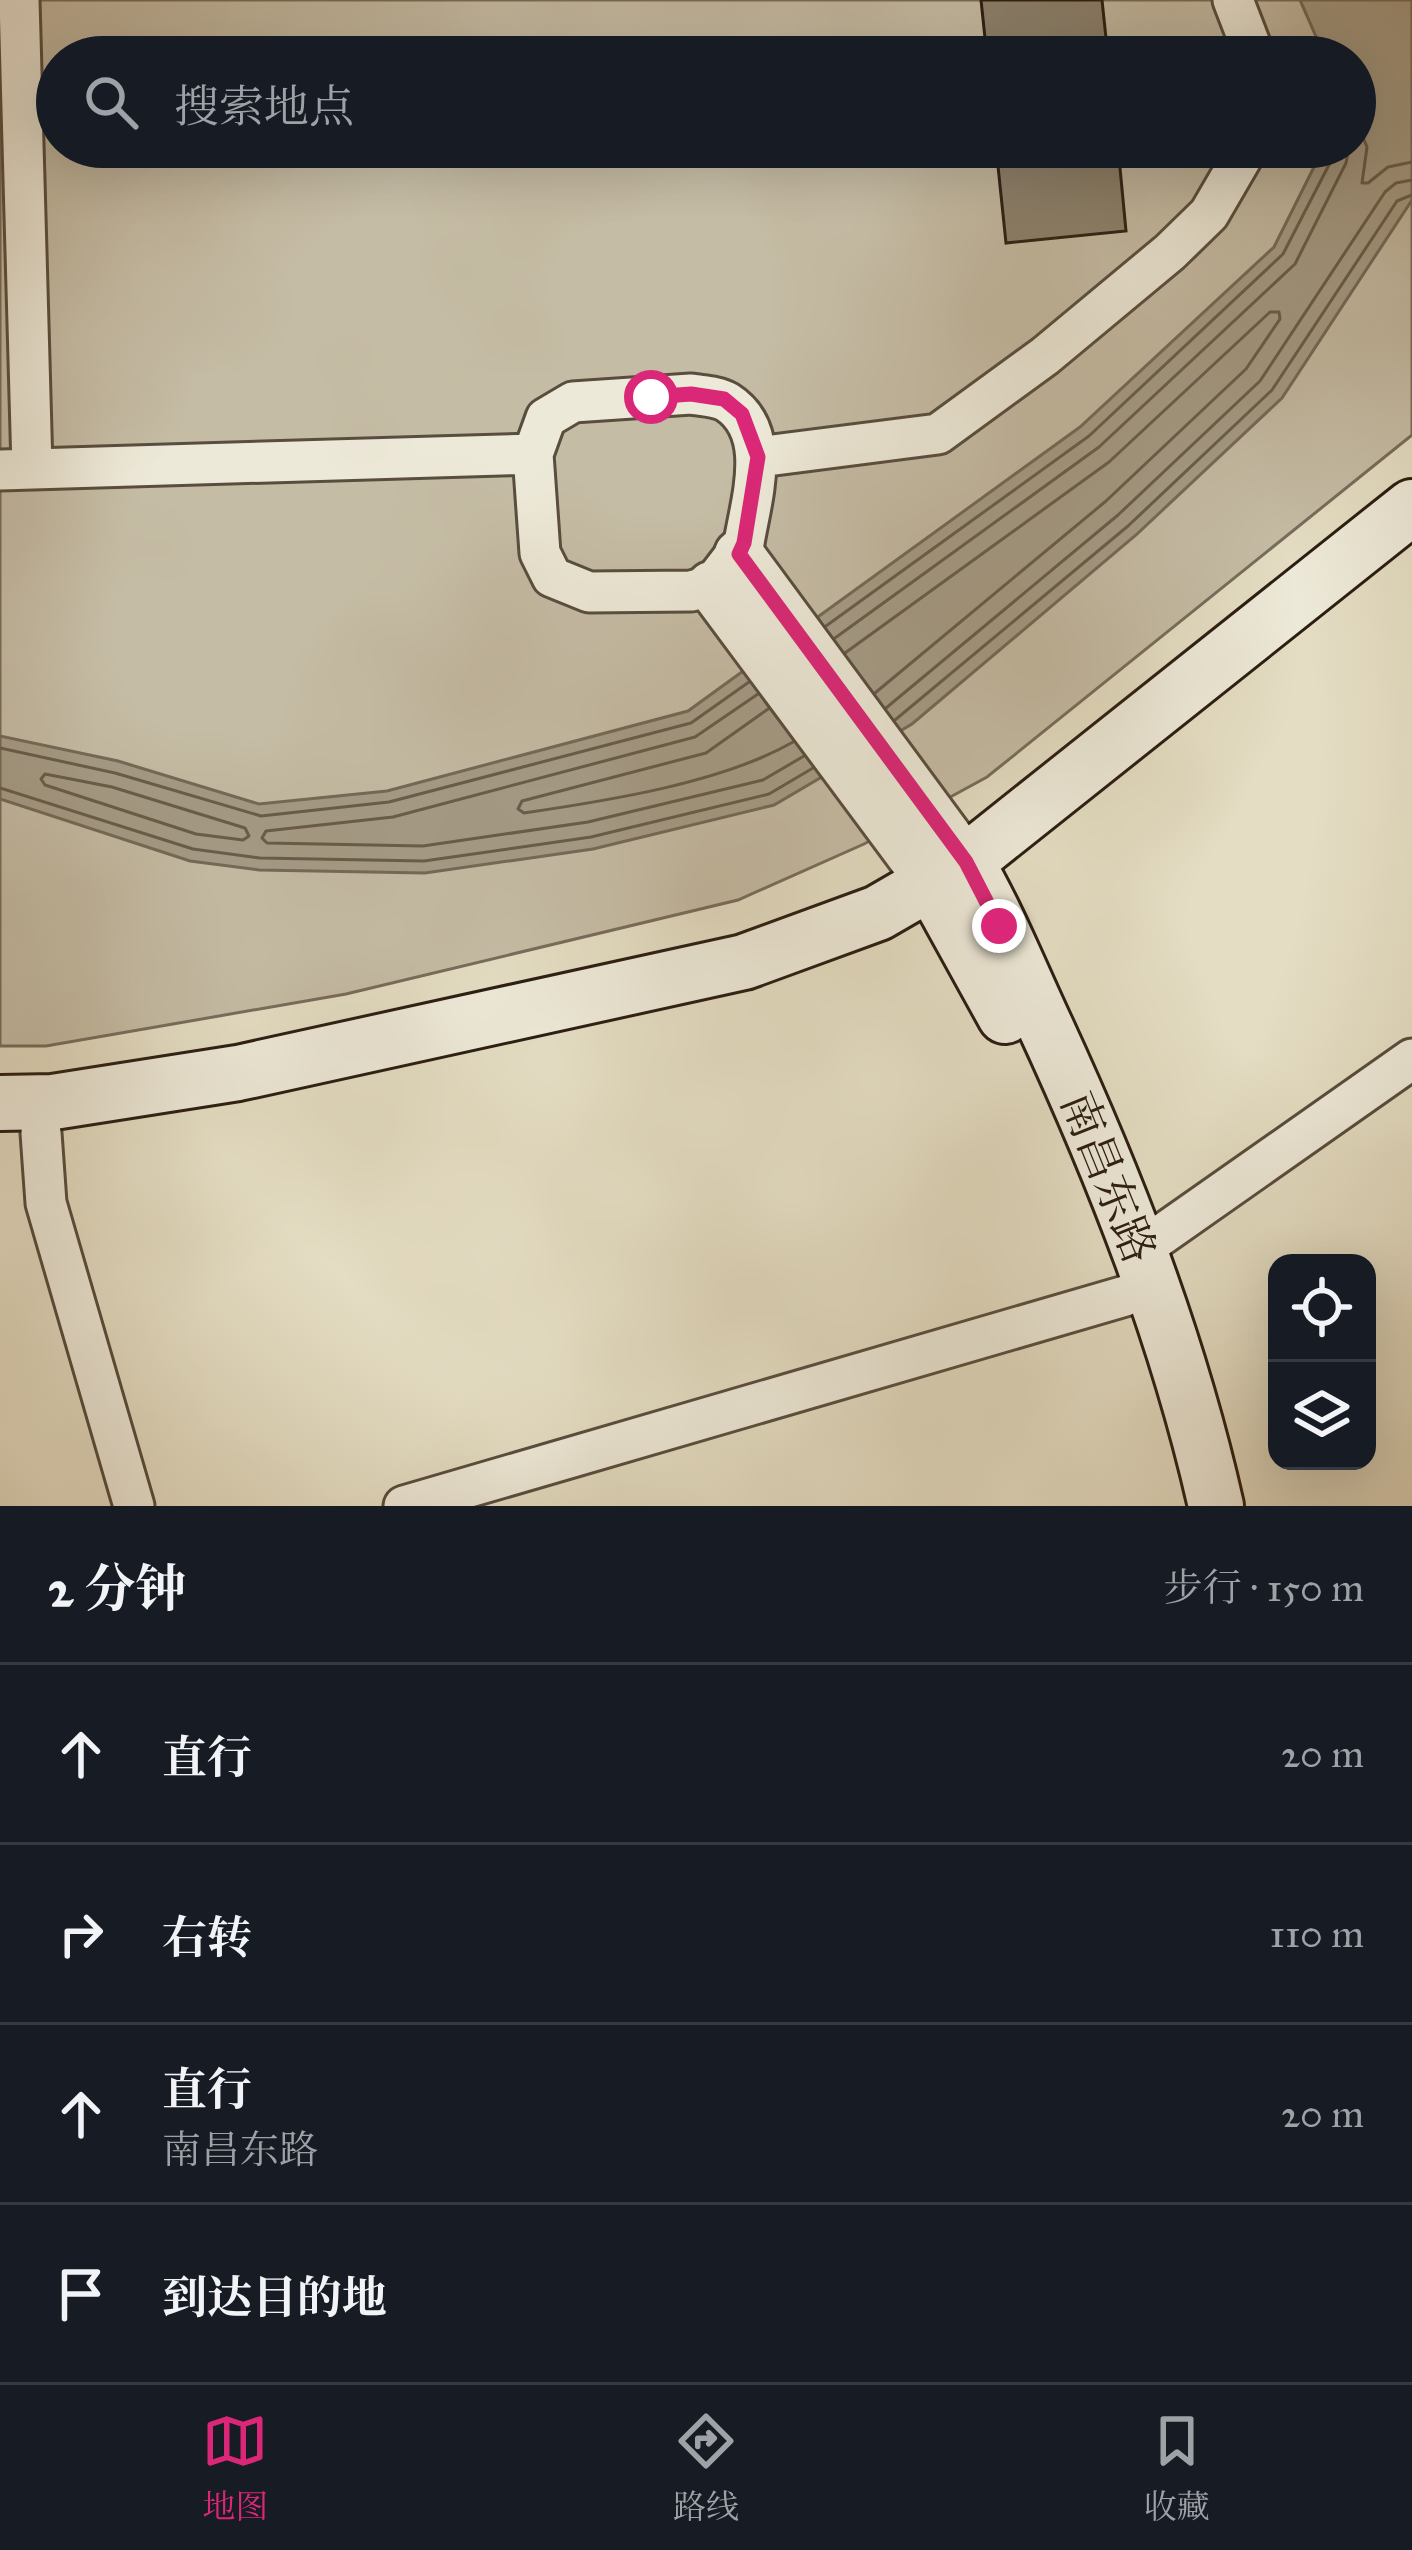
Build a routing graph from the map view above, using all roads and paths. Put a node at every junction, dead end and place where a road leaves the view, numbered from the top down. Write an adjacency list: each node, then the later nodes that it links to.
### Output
1 (19, 0): 7 (street)
2 (1233, 0): 3 (street)
3 (1247, 36)
4 (1236, 168): 6 (street)
5 (533, 454): 6 (street); 7 (street); 10 (street)
6 (758, 457): 10 (street)
7 (16, 469)
8 (1412, 507): 11 (main road)
9 (1412, 545): 11 (main road)
10 (725, 570): 11 (street)
11 (956, 885): 13 (main road); 14 (main road, 南昌东路)
12 (1412, 1059): 14 (street)
13 (14, 1123): 15 (street)
14 (1133, 1273): 16 (street); 17 (main road); 18 (main road, 南昌东路)
15 (134, 1506)
16 (404, 1506)
17 (1189, 1506)
18 (1216, 1506)

